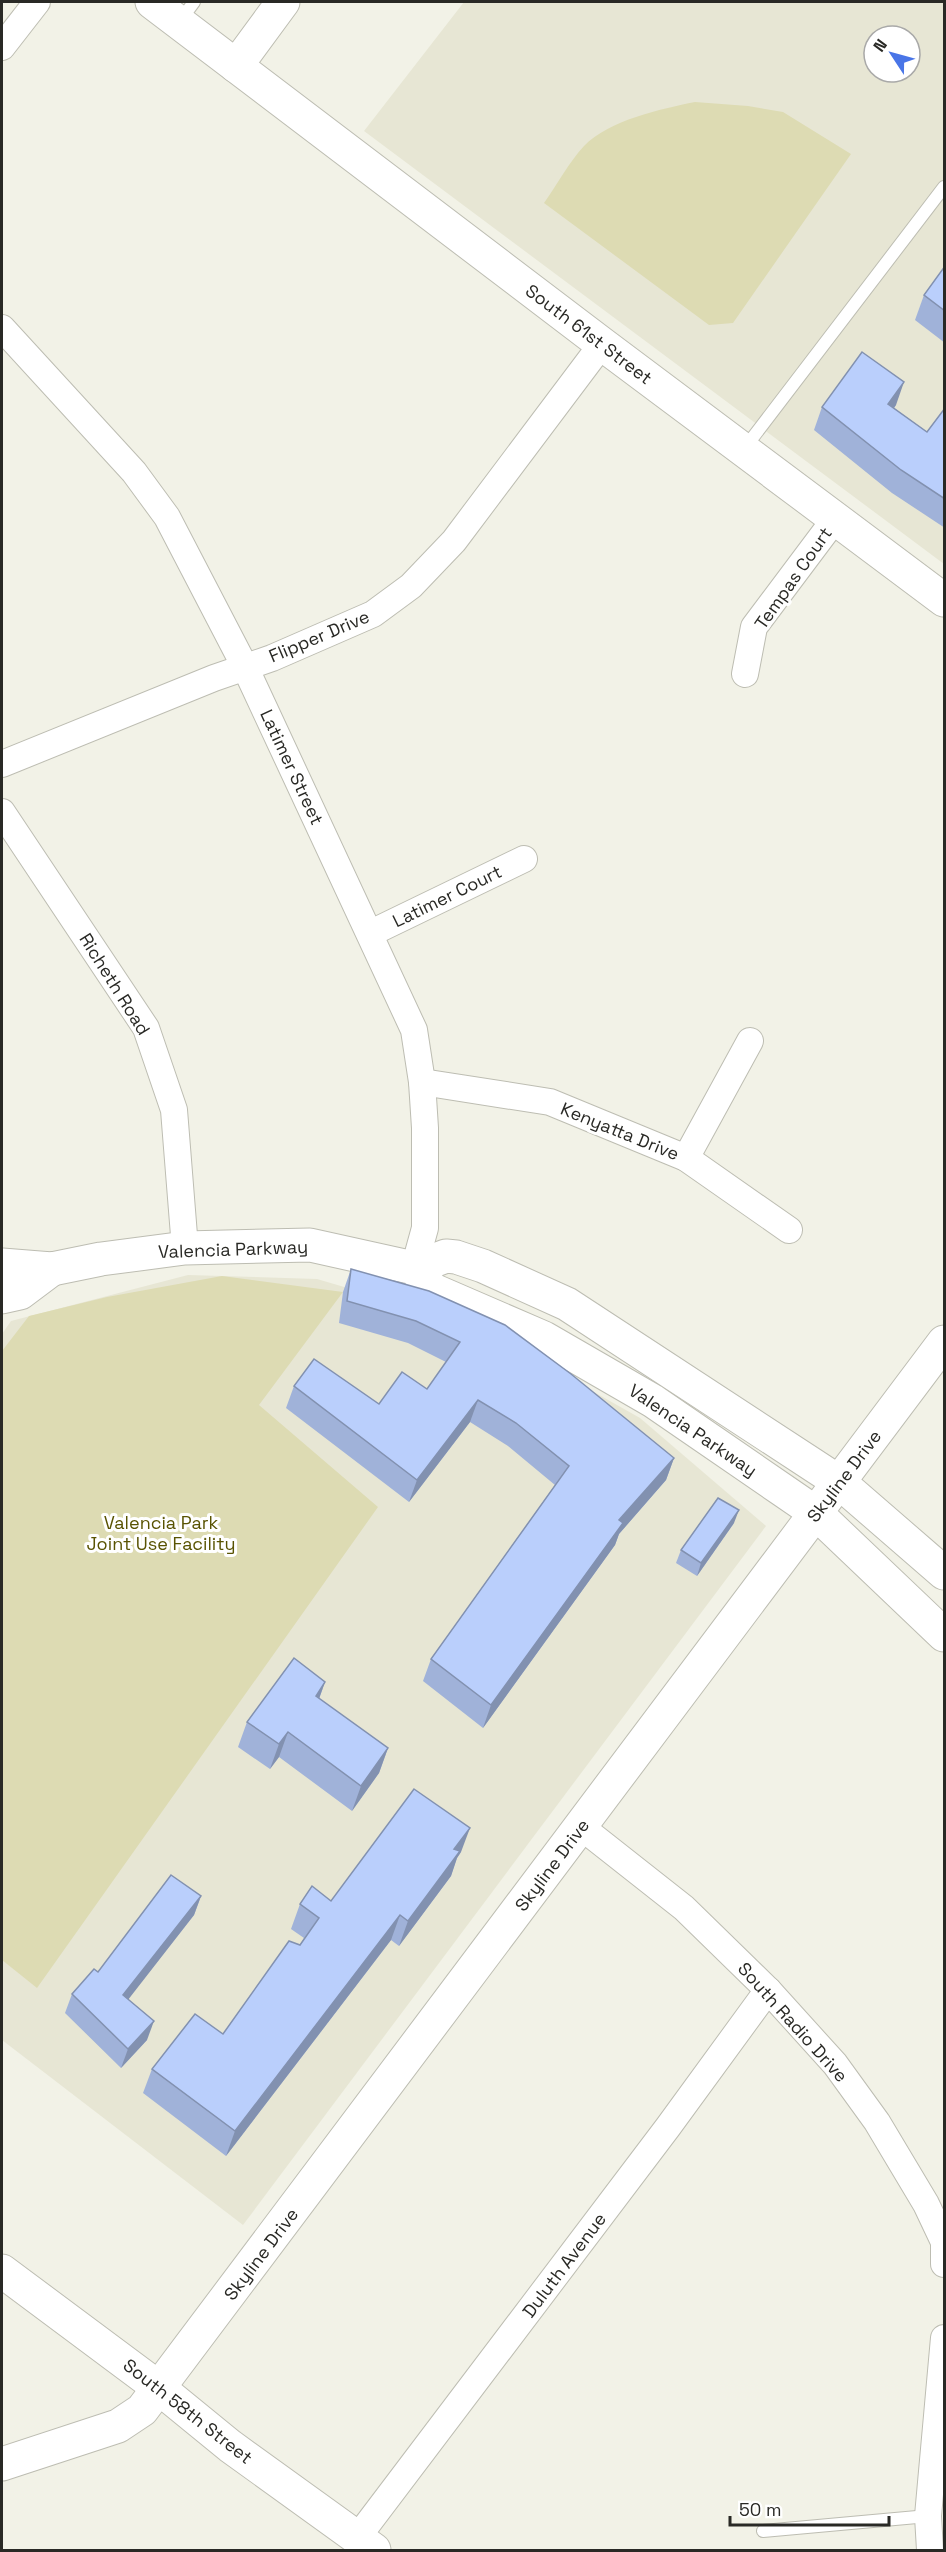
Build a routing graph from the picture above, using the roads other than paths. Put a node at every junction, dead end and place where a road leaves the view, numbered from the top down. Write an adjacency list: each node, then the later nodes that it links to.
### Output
1 (37, 2): 5 (street)
2 (152, 2): 4 (street, South 61st Street)
3 (283, 2): 6 (street)
4 (187, 12): 6 (street, South 61st Street)
5 (2, 47)
6 (236, 66): 9 (street, South 61st Street)
7 (945, 187): 10 (lane)
8 (2, 328): 13 (street, Latimer Street)
9 (602, 344): 10 (street, South 61st Street); 13 (street, Flipper Drive)
10 (743, 450): 11 (street, South 61st Street)
11 (835, 519): 12 (street, South 61st Street); 14 (street, Tempas Court)
12 (945, 600)
13 (245, 667): 15 (street, Flipper Drive); 18 (street, Latimer Street)
14 (745, 674)
15 (2, 764)
16 (2, 812): 23 (street, Richeth Road)
17 (524, 859): 18 (street, Latimer Court)
18 (370, 933): 20 (street, Latimer Street)
19 (750, 1041): 21 (street, Kenyatta Drive)
20 (422, 1082): 21 (street, Kenyatta Drive); 25 (street, Latimer Street)
21 (686, 1158): 22 (street)
22 (789, 1230)
23 (185, 1248): 25 (street, Valencia Parkway); 26 (street, Valencia Parkway)
24 (2, 1265): 26 (street, Valencia Parkway)
25 (414, 1268): 29 (street, Valencia Parkway); 30 (street, Valencia Parkway)
26 (52, 1269): 27 (street, Valencia Parkway)
27 (2, 1297)
28 (945, 1342): 29 (street, Skyline Drive)
29 (839, 1482): 30 (street, Skyline Drive); 31 (street, Valencia Parkway)
30 (816, 1513): 32 (street, Valencia Parkway); 33 (street, Skyline Drive)
31 (945, 1574)
32 (945, 1635)
33 (580, 1826): 34 (street, South Radio Drive); 38 (street, Skyline Drive)
34 (768, 1990): 35 (street, South Radio Drive); 42 (street, Duluth Avenue)
35 (945, 2264)
36 (2, 2271): 38 (street, South 58th Street)
37 (945, 2338): 40 (street)
38 (159, 2388): 39 (street, Skyline Drive); 42 (street, South 58th Street)
39 (2, 2464)
40 (928, 2516): 41 (lane); 43 (street)
41 (763, 2531)
42 (365, 2544)
43 (930, 2550)

